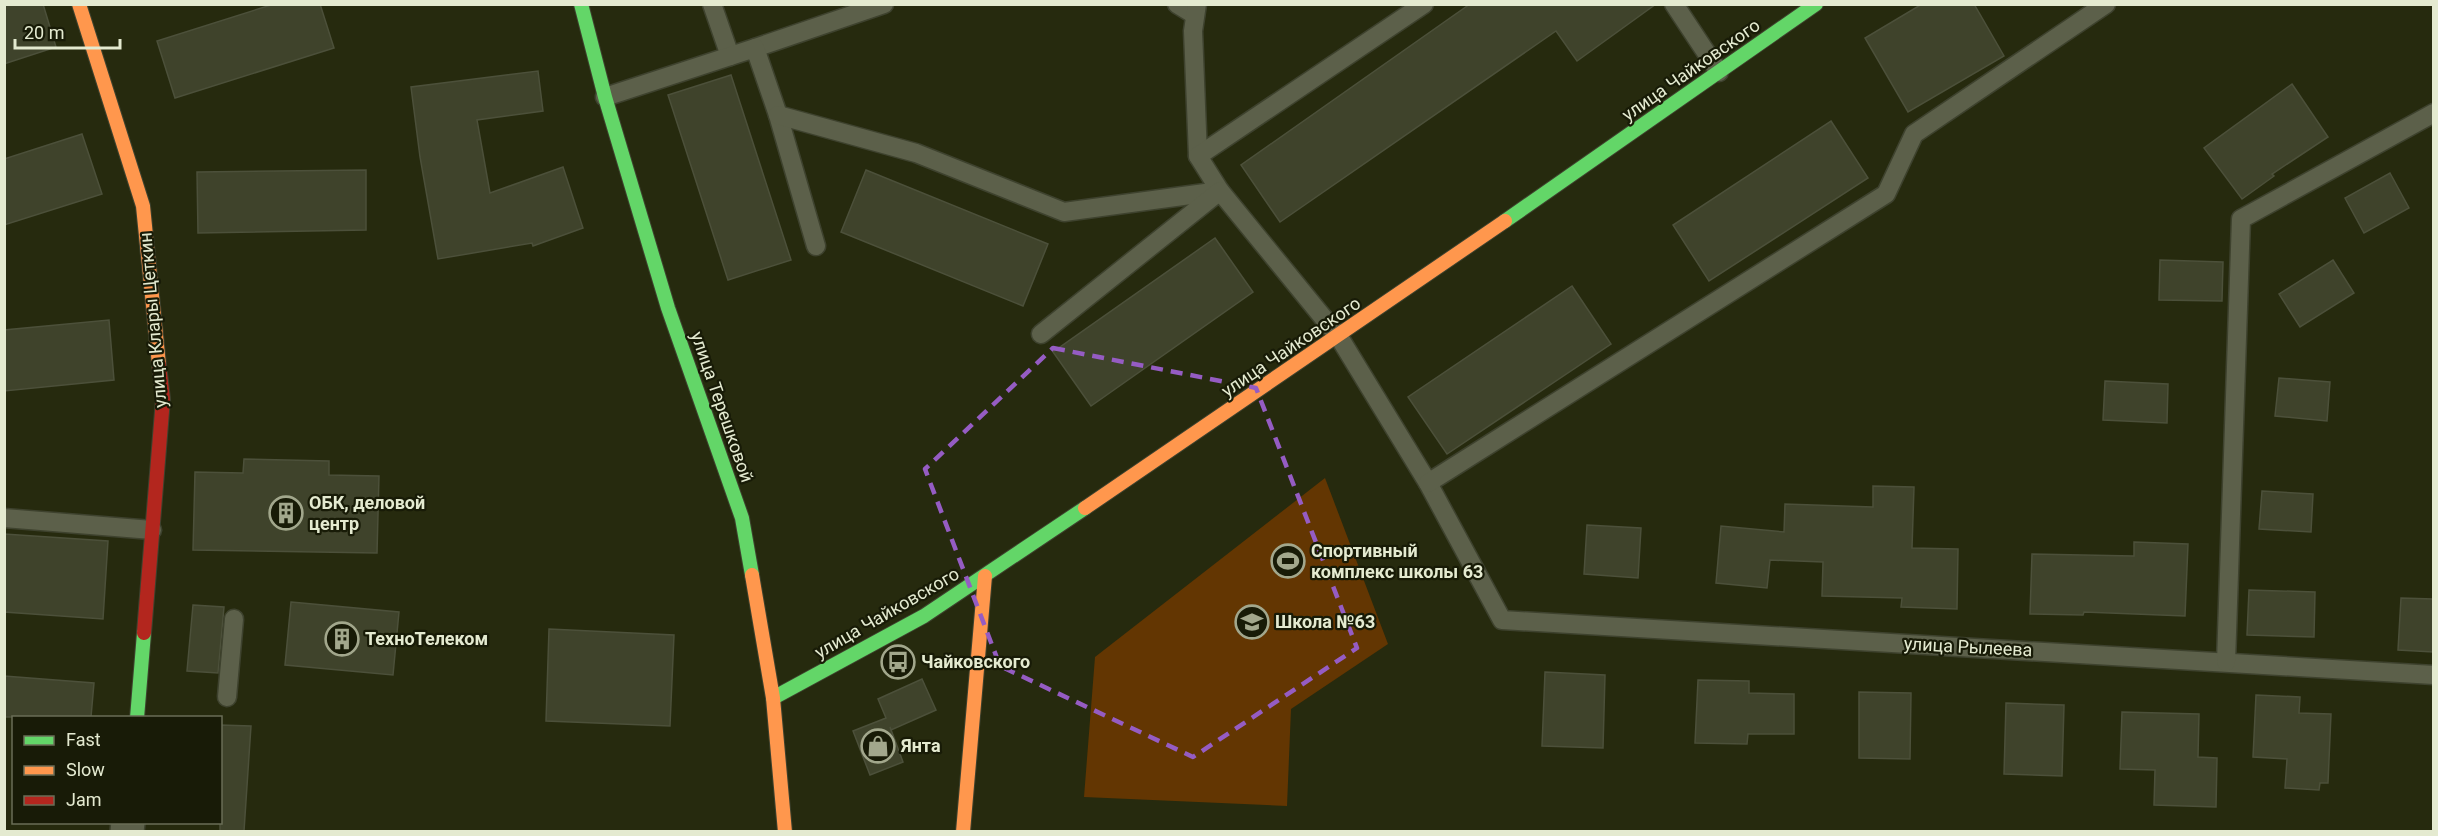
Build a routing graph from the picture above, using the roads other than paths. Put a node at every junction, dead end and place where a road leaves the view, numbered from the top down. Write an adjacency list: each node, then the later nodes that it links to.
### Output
1 (79, 4): 24 (street, улица Клары Цеткин)
2 (581, 4): 14 (street, улица Терешковой)
3 (712, 4): 12 (lane)
4 (884, 4): 11 (lane)
5 (1177, 4): 10 (lane)
6 (1424, 4): 17 (lane)
7 (1674, 4): 13 (lane)
8 (1816, 4): 13 (street, улица Чайковского)
9 (2106, 4): 22 (lane)
10 (1196, 10): 17 (lane)
11 (755, 48): 12 (lane); 16 (lane)
12 (730, 56): 14 (lane)
13 (1719, 72): 21 (street, улица Чайковского)
14 (605, 97): 30 (street, улица Терешковой)
15 (2433, 113): 27 (lane)
16 (778, 115): 18 (lane); 19 (lane)
17 (1198, 156): 18 (lane)
18 (1220, 191): 20 (lane); 21 (lane)
19 (816, 246)
20 (1041, 334)
21 (1339, 337): 22 (lane); 25 (street, улица Чайковского)
22 (1428, 483): 27 (lane, улица Рылеева)
23 (4, 518): 24 (lane)
24 (152, 530): 31 (street, улица Клары Цеткин)
25 (985, 576): 30 (street, улица Чайковского); 33 (street)
26 (234, 619): 29 (lane)
27 (2226, 662): 28 (lane, улица Рылеева)
28 (2433, 675)
29 (227, 697)
30 (773, 698): 32 (street, улица Терешковой)
31 (137, 716)
32 (785, 831)
33 (963, 831)

